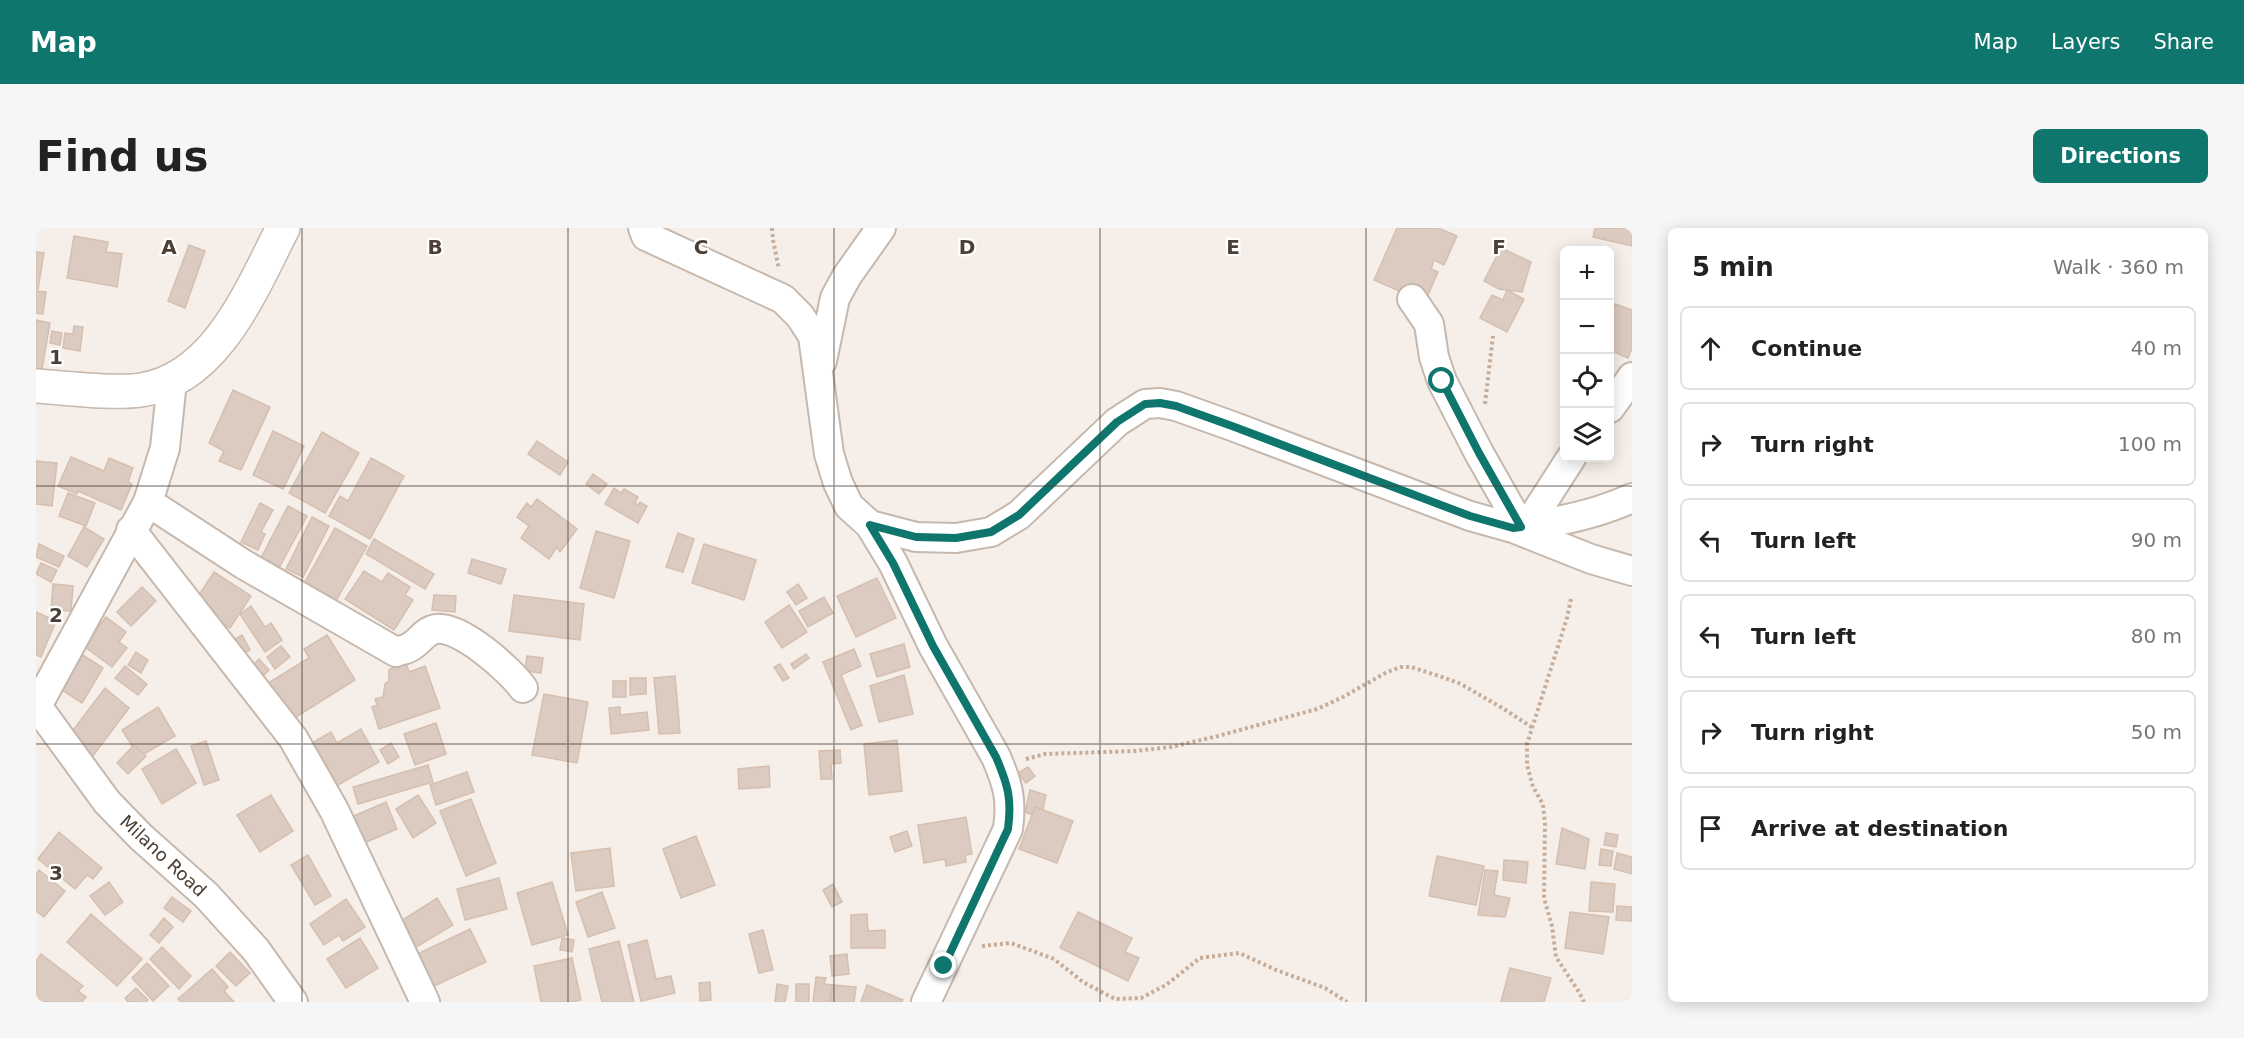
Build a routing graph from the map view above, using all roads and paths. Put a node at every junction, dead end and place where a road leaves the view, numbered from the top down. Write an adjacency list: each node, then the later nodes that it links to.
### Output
1 (283, 228): 10 (street)
2 (642, 228): 5 (street)
3 (772, 228): 5 (path)
4 (881, 228): 9 (street)
5 (783, 299): 9 (street)
6 (1412, 299): 18 (street)
7 (1493, 336): 13 (path)
8 (1632, 377): 12 (street)
9 (820, 378): 17 (street)
10 (172, 381): 11 (street); 16 (street)
11 (36, 386)
12 (1614, 402)
13 (1485, 406)
14 (1568, 462): 18 (street)
15 (1632, 498): 18 (street)
16 (148, 502): 19 (street); 22 (street)
17 (870, 525): 18 (street); 25 (street)
18 (1521, 526): 20 (street)
19 (131, 530): 23 (street); 28 (street)
20 (1632, 571)
21 (1571, 599): 24 (path)
22 (523, 688)
23 (36, 707): 27 (street, Milano Road)
24 (1533, 728): 25 (path); 31 (path)
25 (1004, 776): 26 (street)
26 (944, 966): 29 (street); 30 (path)
27 (293, 1002)
28 (425, 1002)
29 (926, 1002)
30 (1347, 1002)
31 (1584, 1002)

